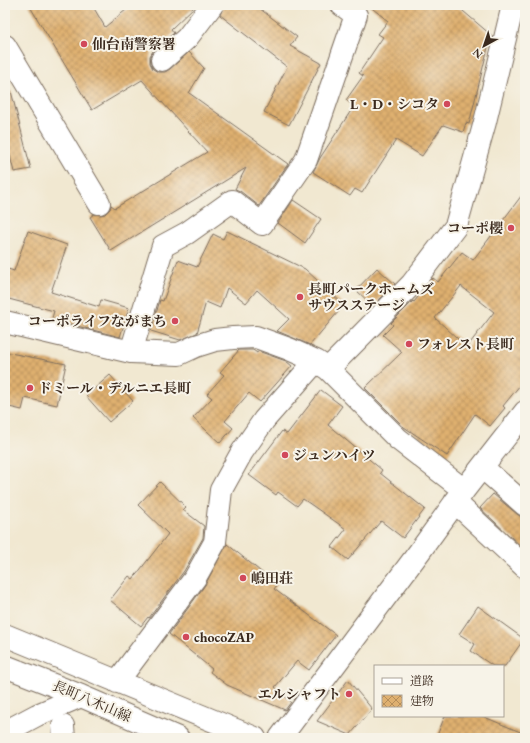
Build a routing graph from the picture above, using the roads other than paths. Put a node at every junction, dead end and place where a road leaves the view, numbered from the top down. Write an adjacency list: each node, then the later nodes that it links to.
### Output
1 (212, 5): 5 (street)
2 (342, 5): 8 (street)
3 (514, 5): 9 (street)
4 (5, 46): 6 (street)
5 (162, 60)
6 (99, 203)
7 (5, 322): 8 (street)
8 (131, 352): 9 (street)
9 (322, 365): 12 (street); 17 (street)
10 (525, 412): 11 (street)
11 (482, 467): 12 (street); 13 (street)
12 (460, 496): 14 (street); 22 (street)
13 (525, 505)
14 (525, 567)
15 (5, 635): 17 (street)
16 (5, 666): 18 (street, 長町八木山線)
17 (117, 682): 21 (street)
18 (81, 696): 19 (street); 20 (street, 長町八木山線)
19 (5, 732)
20 (178, 738)
21 (255, 738)
22 (280, 738)

